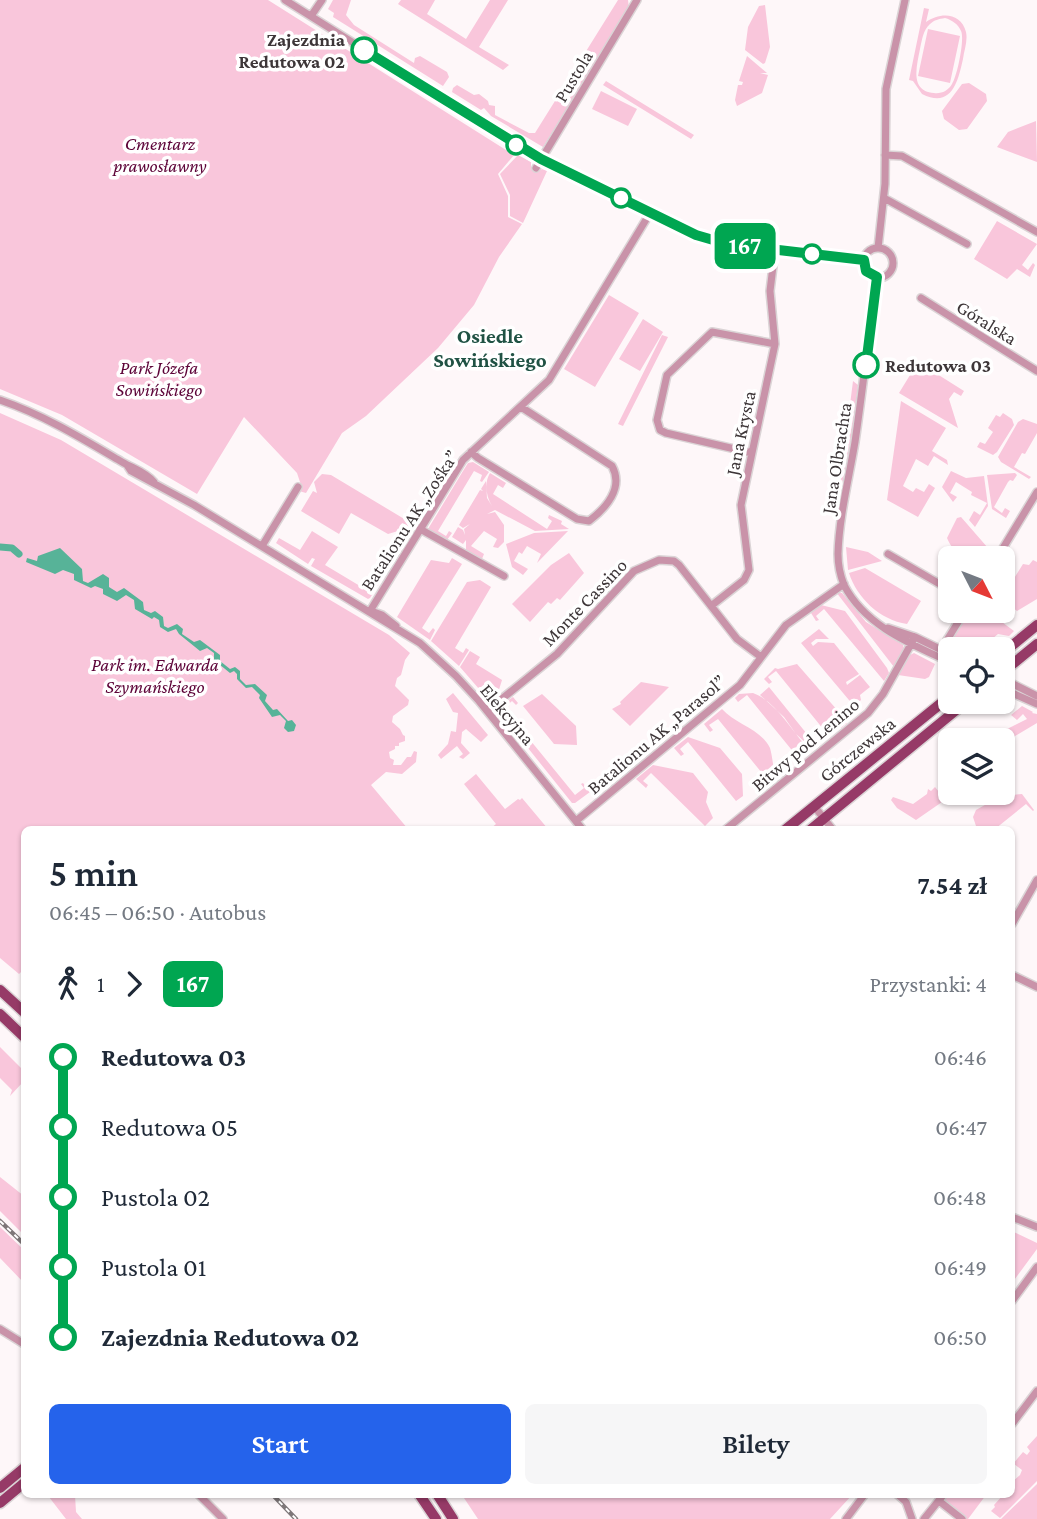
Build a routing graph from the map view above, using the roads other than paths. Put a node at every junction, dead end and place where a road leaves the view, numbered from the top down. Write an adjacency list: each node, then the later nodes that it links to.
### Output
1 (285, 0): 5 (street)
2 (322, 0): 5 (street)
3 (637, 0): 7 (street, Pustola)
4 (905, 0): 6 (street)
5 (311, 16): 7 (street)
6 (885, 155): 9 (street); 11 (street)
7 (541, 159): 8 (street, Pustola); 10 (street)
8 (536, 168)
9 (884, 198): 12 (street); 13 (street)
10 (650, 213): 14 (street); 21 (street, Batalionu AK „Zośka”)
11 (1037, 232)
12 (967, 244)
13 (878, 248): 15 (street); 16 (street)
14 (775, 250): 15 (street); 18 (street, Jana Krysta)
15 (864, 260): 16 (street)
16 (877, 277): 32 (street, Jana Olbrachta)
17 (921, 298): 19 (street, Góralska)
18 (775, 344): 23 (street, Jana Krysta); 23 (street)
19 (1037, 371)
20 (0, 400): 27 (street, Elekcyjna)
21 (521, 407): 22 (street, Batalionu AK „Zośka”); 22 (street)
22 (471, 452): 26 (street, Batalionu AK „Zośka”)
23 (752, 453): 33 (street, Jana Krysta)
24 (298, 487): 27 (street)
25 (1037, 492): 28 (street)
26 (420, 529): 30 (street); 34 (street, Batalionu AK „Zośka”)
27 (262, 546): 34 (street, Elekcyjna)
28 (1004, 546)
29 (888, 554): 31 (street)
30 (504, 576)
31 (938, 583)
32 (844, 584): 36 (street, Jana Olbrachta); 41 (street, Batalionu AK „Parasol”)
33 (711, 606): 41 (street, Monte Cassino); 48 (street, Monte Cassino)
34 (370, 611): 48 (street, Elekcyjna)
35 (1037, 625): 37 (main road)
36 (912, 640): 39 (street, Jana Olbrachta); 40 (street, Jana Olbrachta); 54 (street, Bitwy pod Lenino)
37 (1015, 643)
38 (1037, 643): 42 (main road)
39 (938, 650)
40 (938, 656)
41 (761, 657): 52 (street, Batalionu AK „Parasol”)
42 (1015, 662)
43 (1015, 685): 45 (street)
44 (1015, 694): 46 (street)
45 (1037, 696)
46 (1037, 704)
47 (938, 706): 50 (main road, Górczewska)
48 (487, 711): 52 (street, Elekcyjna)
49 (951, 714): 51 (main road, Górczewska)
50 (814, 806): 51 (street); 55 (main road, Górczewska)
51 (824, 818): 56 (main road, Górczewska); 57 (street)
52 (576, 821): 53 (street, Elekcyjna)
53 (580, 826)
54 (730, 826)
55 (790, 826)
56 (815, 826)
57 (830, 826)
58 (1037, 880): 59 (street)
59 (1015, 919)
60 (1015, 976): 61 (street)
61 (1037, 987)
62 (0, 990): 63 (main road)
63 (21, 1009)
64 (0, 1014): 65 (main road)
65 (21, 1034)
66 (1015, 1219): 67 (street)
67 (1035, 1229)
68 (1036, 1268): 69 (street)
69 (1015, 1297)
70 (0, 1329): 71 (street)
71 (21, 1342)
72 (1037, 1391): 73 (street)
73 (1015, 1420)
74 (21, 1470): 76 (main road)
75 (21, 1486): 83 (main road)
76 (0, 1488)
77 (202, 1498): 84 (street)
78 (422, 1498): 85 (main road)
79 (440, 1498): 86 (main road)
80 (862, 1498): 87 (street)
81 (902, 1498): 88 (street)
82 (941, 1498): 89 (street); 90 (street)
83 (0, 1503)
84 (223, 1519)
85 (436, 1519)
86 (453, 1519)
87 (846, 1519)
88 (912, 1519)
89 (924, 1519)
90 (962, 1519)

